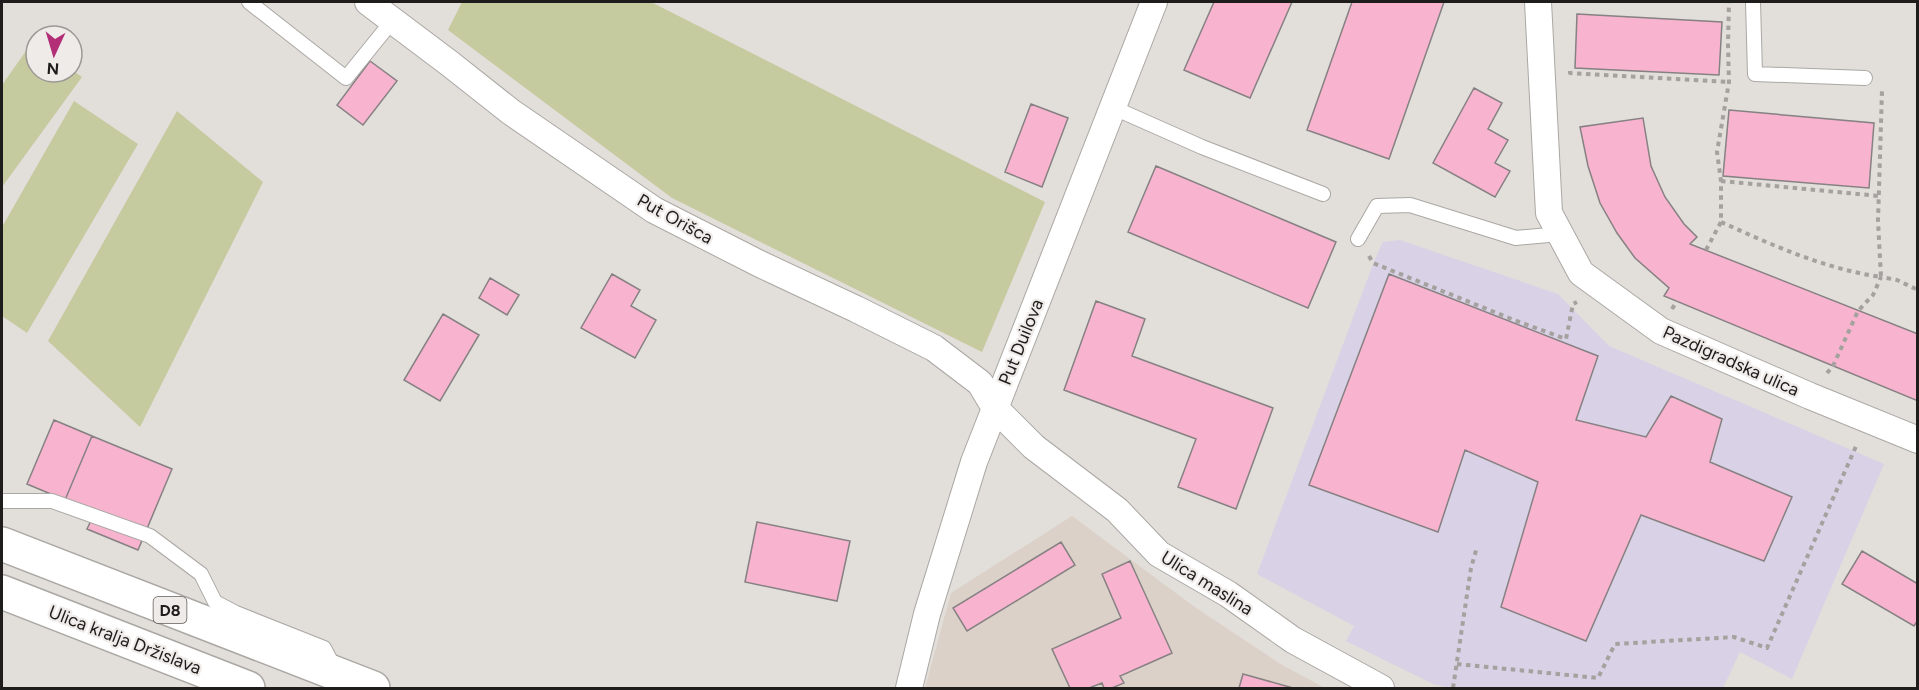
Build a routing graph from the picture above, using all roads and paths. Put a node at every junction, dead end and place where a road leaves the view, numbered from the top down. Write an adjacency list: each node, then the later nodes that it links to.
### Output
1 (249, 2): 7 (lane)
2 (368, 2): 7 (street, Put Orišca)
3 (1154, 2): 12 (street, Put Duilova)
4 (1538, 2): 17 (street, Pazdigradska ulica)
5 (1729, 2): 11 (path)
6 (1753, 2): 9 (lane)
7 (393, 20): 24 (street, Put Orišca)
8 (1574, 73): 11 (path)
9 (1865, 78)
10 (1882, 78): 15 (path)
11 (1729, 82): 13 (path)
12 (1114, 108): 14 (lane); 24 (street, Put Duilova)
13 (1721, 181): 15 (path); 16 (path)
14 (1323, 194)
15 (1879, 196): 20 (path)
16 (1720, 222): 19 (path); 20 (path)
17 (1560, 234): 18 (lane); 21 (street, Pazdigradska ulica)
18 (1358, 239): 21 (path)
19 (1706, 250)
20 (1881, 276): 22 (path); 23 (path)
21 (1600, 287): 25 (street, Pazdigradska ulica)
22 (1917, 290)
23 (1826, 375)
24 (995, 408): 35 (street, Put Duilova); 36 (street, Ulica maslina)
25 (1868, 419): 26 (street, Pazdigradska ulica); 31 (path)
26 (1917, 441)
27 (2, 501): 32 (lane)
28 (2, 544): 32 (highway, D8)
29 (1477, 548): 31 (path)
30 (2, 592): 33 (highway, Ulica kralja Držislava / D8)
31 (1457, 664): 37 (path)
32 (339, 676): 34 (highway, D8)
33 (248, 688)
34 (373, 688)
35 (909, 688)
36 (1381, 688)
37 (1453, 688)

